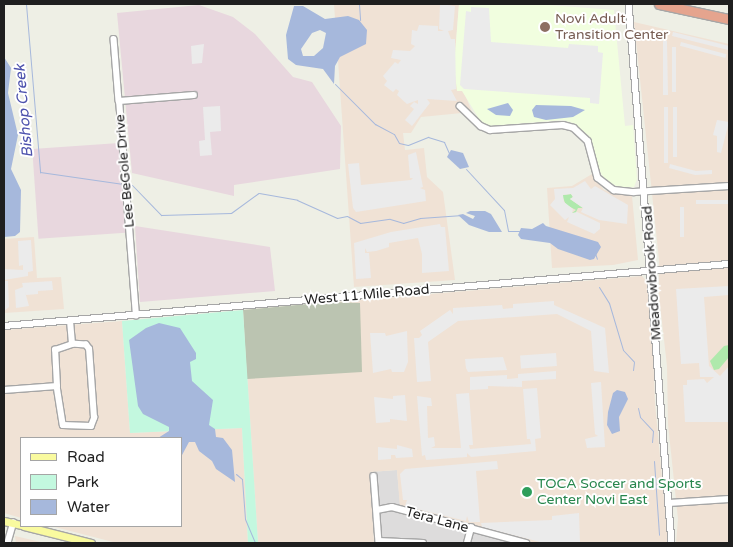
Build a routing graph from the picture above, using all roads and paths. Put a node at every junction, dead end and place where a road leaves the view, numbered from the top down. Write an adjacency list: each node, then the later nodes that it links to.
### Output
1 (629, 4): 9 (street, Meadowbrook Road)
2 (659, 4): 3 (highway)
3 (729, 19)
4 (114, 38): 6 (street)
5 (194, 95): 6 (street, Lee BeGole Drive)
6 (119, 101): 12 (street, Lee BeGole Drive)
7 (460, 106): 9 (street)
8 (729, 186): 9 (street)
9 (646, 191): 11 (street, Meadowbrook Road)
10 (729, 264): 11 (street, West 11 Mile Road)
11 (652, 269): 12 (street, West 11 Mile Road); 20 (street, Meadowbrook Road)
12 (136, 316): 13 (street, West 11 Mile Road)
13 (70, 321): 14 (street, West 11 Mile Road); 15 (street)
14 (4, 326)
15 (72, 344): 16 (street); 16 (street)
16 (57, 386): 17 (street)
17 (4, 390)
18 (374, 476): 21 (street)
19 (729, 499): 20 (street)
20 (669, 503): 32 (street, Meadowbrook Road)
21 (377, 510): 25 (street, Tera Lane); 27 (street)
22 (6, 523): 23 (main road); 26 (street)
23 (20, 525)
24 (31, 527): 28 (main road)
25 (470, 528): 30 (street); 31 (street, Tera Lane)
26 (8, 541)
27 (379, 542): 29 (street)
28 (91, 543)
29 (423, 543)
30 (467, 543)
31 (526, 543)
32 (672, 543)

